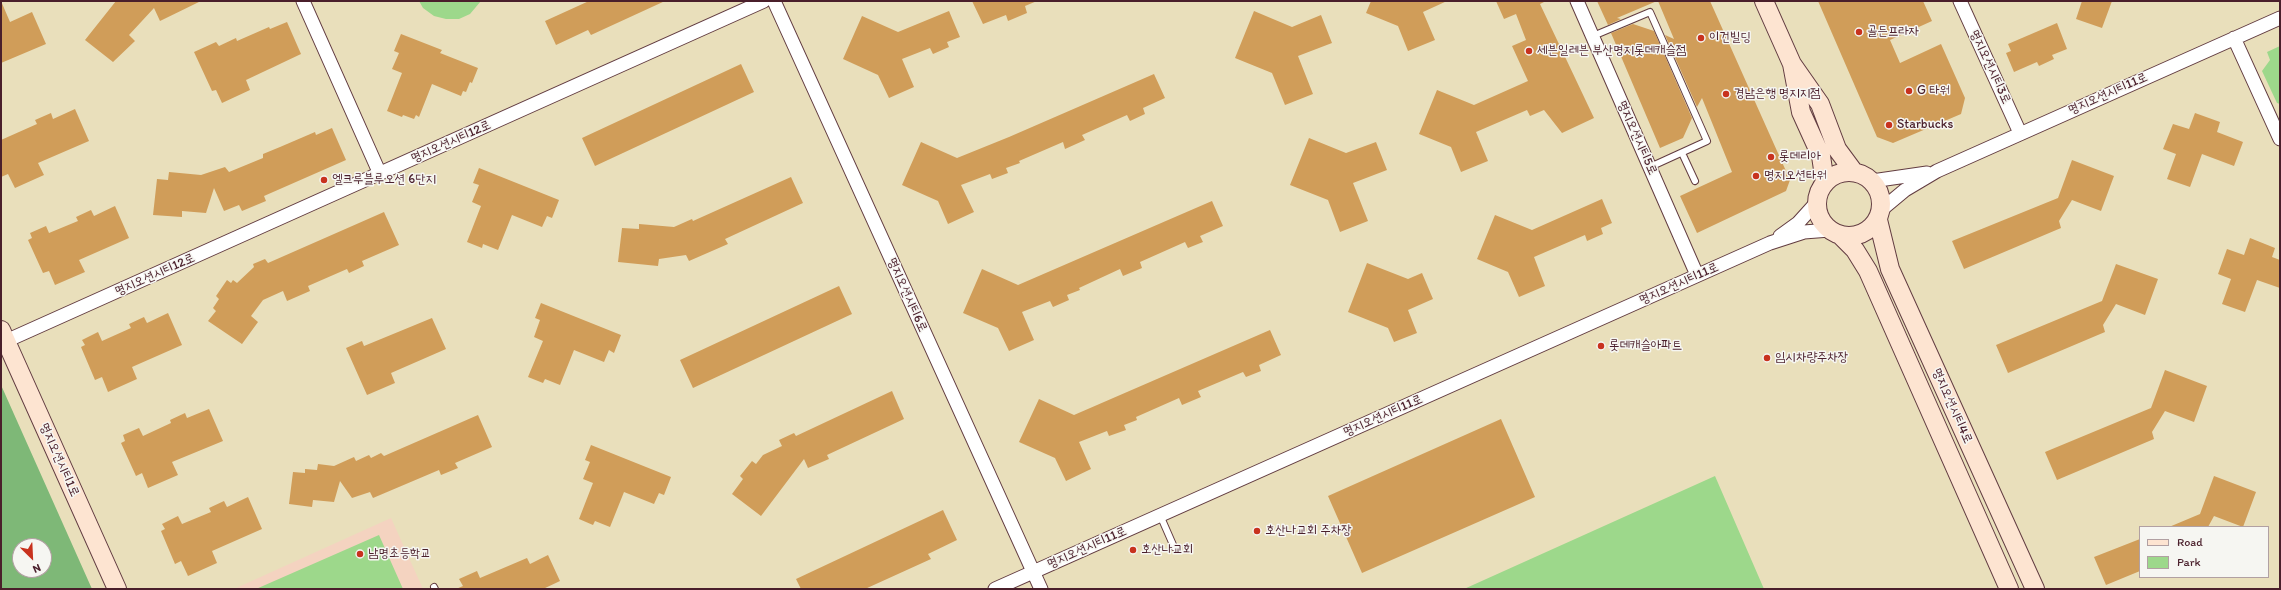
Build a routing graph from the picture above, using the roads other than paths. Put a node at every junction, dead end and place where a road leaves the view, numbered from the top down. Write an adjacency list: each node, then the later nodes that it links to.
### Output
1 (303, 1): 17 (street)
2 (764, 1): 17 (street, 명지오션시티12로)
3 (774, 1): 29 (street, 명지오션시티6로)
4 (1577, 1): 8 (street, 명지오션시티5로)
5 (1764, 1): 10 (main road)
6 (1960, 1): 11 (street, 명지오션시티3로)
7 (2280, 18): 9 (street, 명지오션시티11로)
8 (1593, 36): 13 (lane); 14 (street, 명지오션시티5로)
9 (2234, 38): 11 (street, 명지오션시티11로); 12 (street)
10 (1792, 64): 16 (main road); 20 (main road)
11 (2020, 133): 15 (street, 명지오션시티11로)
12 (2280, 139)
13 (1682, 153): 14 (lane); 18 (lane)
14 (1650, 167): 25 (street, 명지오션시티5로)
15 (1937, 170): 19 (street); 22 (street)
16 (1854, 172): 19 (main road); 20 (main road)
17 (380, 174): 26 (street, 명지오션시티12로)
18 (1695, 181)
19 (1872, 181): 22 (main road)
20 (1825, 183): 21 (main road)
21 (1817, 202): 23 (main road); 24 (street)
22 (1879, 215): 23 (main road); 34 (main road, 명지오션시티4로)
23 (1835, 233): 24 (street); 33 (main road, 명지오션시티4로)
24 (1770, 243): 25 (street, 명지오션시티11로)
25 (1697, 275): 27 (street, 명지오션시티11로)
26 (4, 336): 30 (main road, 명지오션시티1로)
27 (1160, 515): 28 (lane); 29 (street, 명지오션시티11로)
28 (1174, 547)
29 (1033, 572): 31 (street, 명지오션시티11로); 32 (street, 명지오션시티6로)
30 (116, 589)
31 (995, 589)
32 (1041, 589)
33 (2009, 589)
34 (2035, 589)

